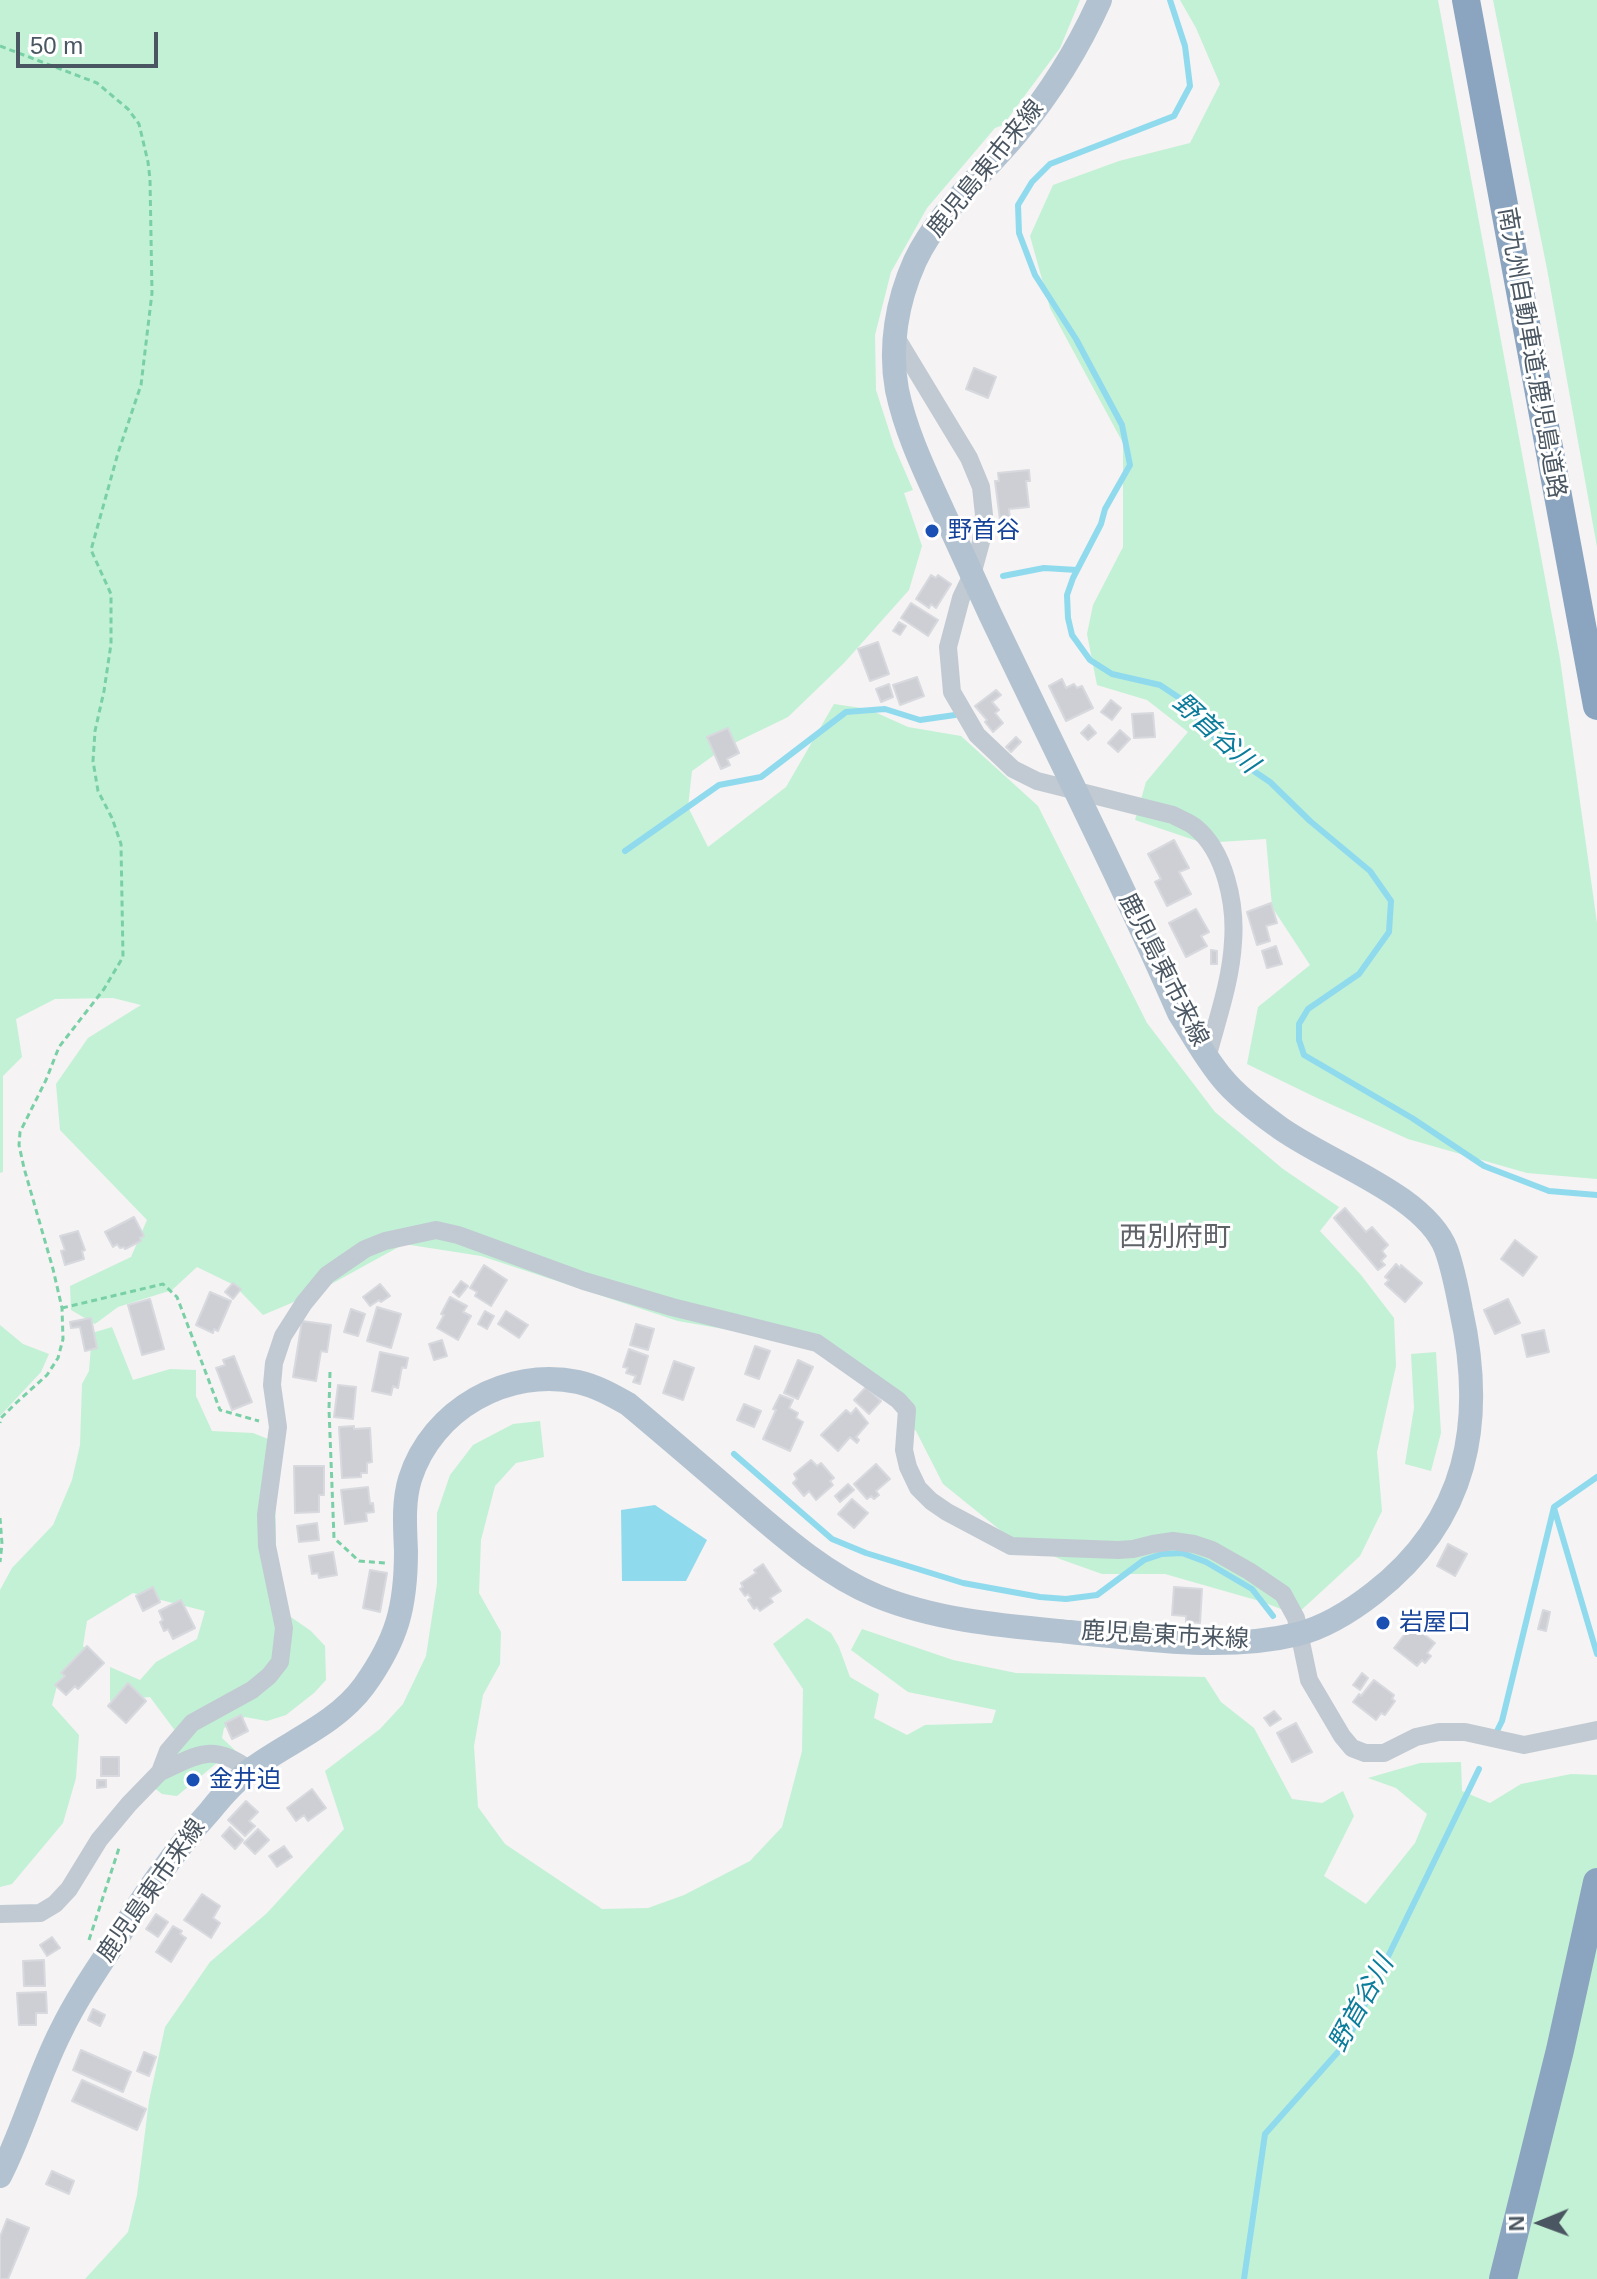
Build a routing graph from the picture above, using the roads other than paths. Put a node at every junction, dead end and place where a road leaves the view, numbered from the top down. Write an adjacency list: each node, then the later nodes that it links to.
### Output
1 (1100, 0): 3 (main road, 鹿児島東市来線)
2 (1466, 0): 5 (highway, 南九州自動車道;鹿児島道路)
3 (894, 334): 4 (main road, 鹿児島東市来線); 4 (street)
4 (972, 575): 6 (main road, 鹿児島東市来線); 6 (street)
5 (1597, 706)
6 (1075, 792): 7 (main road, 鹿児島東市来線); 7 (street)
7 (1207, 1058): 8 (main road, 鹿児島東市来線)
8 (1298, 1634): 9 (street); 10 (main road, 鹿児島東市来線); 11 (street)
9 (1597, 1730)
10 (250, 1770): 11 (street); 14 (main road, 鹿児島東市来線)
11 (160, 1772): 13 (street)
12 (1597, 1882): 15 (highway)
13 (0, 1914)
14 (0, 2176)
15 (1503, 2279)

